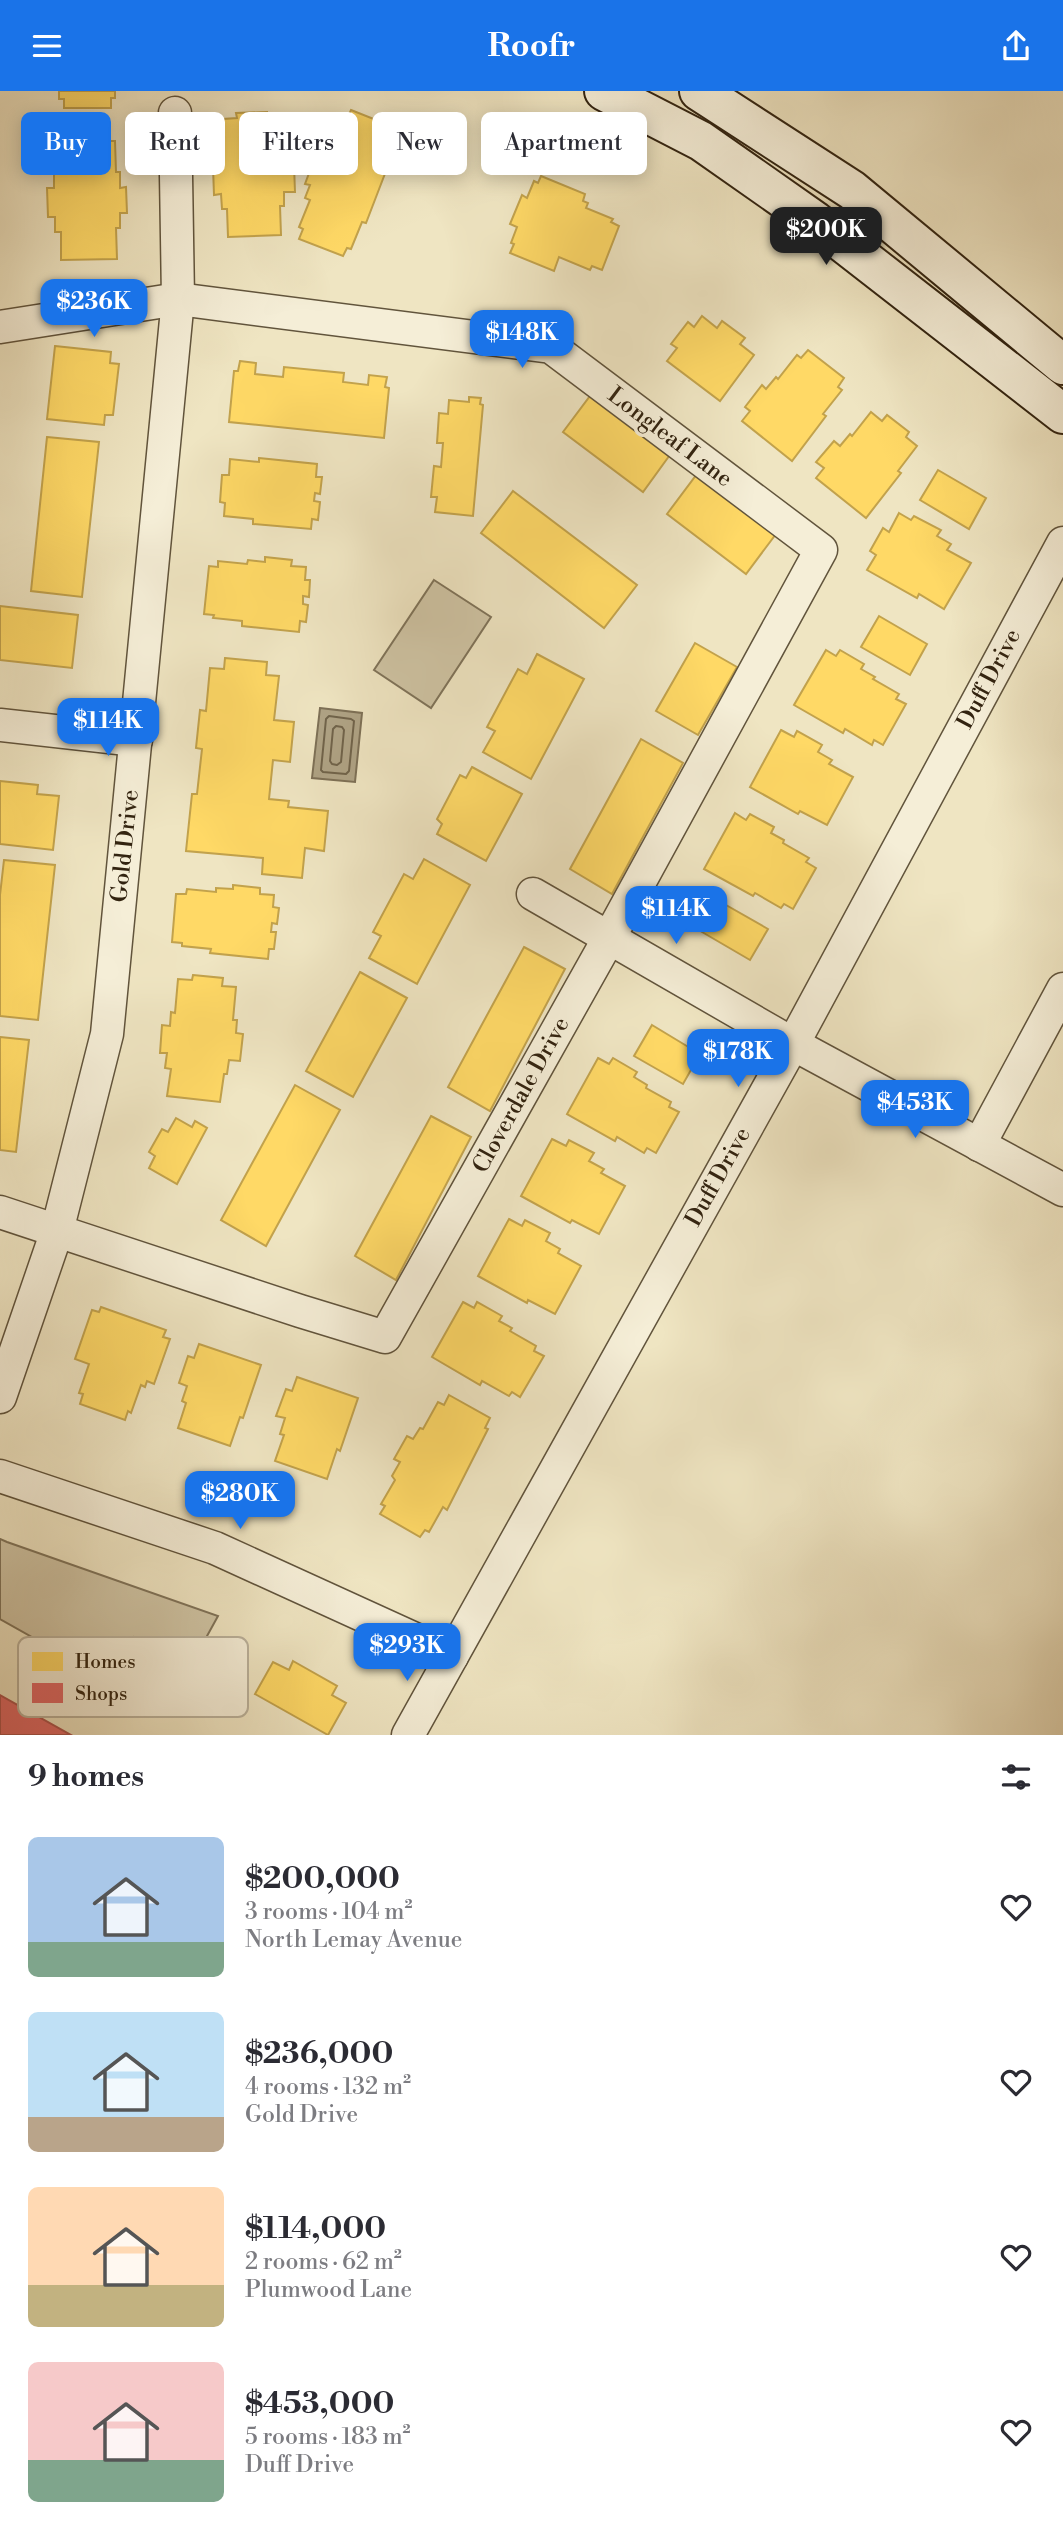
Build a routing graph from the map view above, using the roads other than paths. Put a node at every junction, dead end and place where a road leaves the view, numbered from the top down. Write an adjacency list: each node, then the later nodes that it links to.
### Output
1 (604, 91): 7 (main road)
2 (699, 91): 6 (main road)
3 (176, 175): 4 (street, Gold Drive)
4 (178, 299): 5 (street, Longleaf Lane); 9 (street, Longleaf Lane); 11 (street, Gold Drive)
5 (0, 327)
6 (1063, 365)
7 (1063, 414)
8 (1063, 543): 15 (street, Duff Drive)
9 (821, 550): 13 (street, Cloverdale Drive)
10 (0, 725): 11 (street)
11 (136, 740): 19 (street, Gold Drive)
12 (533, 894): 13 (street)
13 (609, 938): 15 (street); 19 (street, Cloverdale Drive)
14 (1063, 989): 16 (street)
15 (793, 1044): 16 (street); 22 (street, Duff Drive)
16 (979, 1145): 17 (street)
17 (1063, 1190)
18 (0, 1212): 19 (street)
19 (57, 1231): 20 (street, Gold Drive)
20 (0, 1397)
21 (0, 1476): 22 (street)
22 (452, 1656): 23 (street, Duff Drive)
23 (408, 1735)

